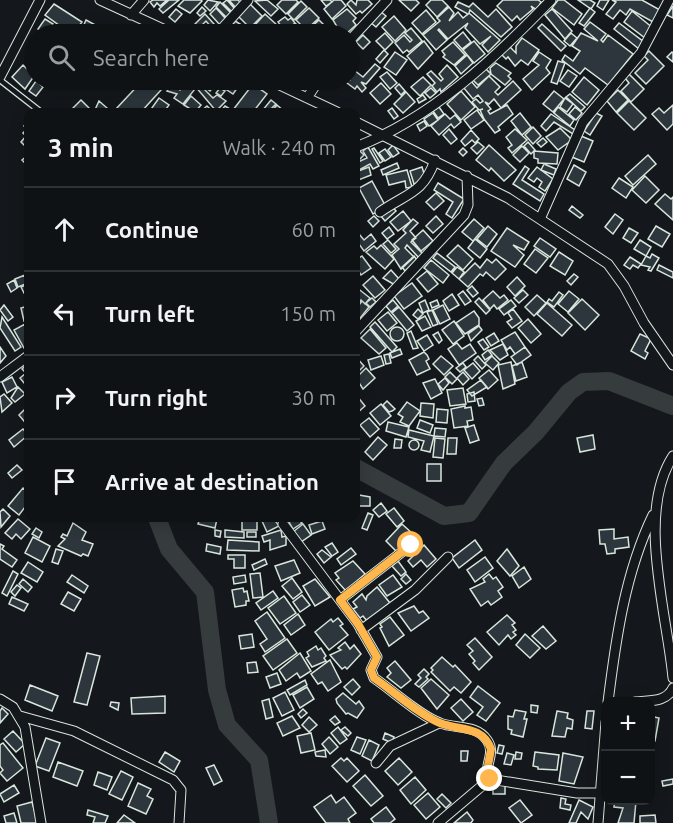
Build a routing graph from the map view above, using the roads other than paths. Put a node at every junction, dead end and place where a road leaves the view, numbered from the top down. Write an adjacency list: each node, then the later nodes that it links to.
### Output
1 (40, 0): 9 (street)
2 (100, 0): 8 (street)
3 (144, 0): 8 (street)
4 (248, 0): 11 (street)
5 (387, 0): 12 (street)
6 (551, 0): 21 (street)
7 (669, 0): 26 (street)
8 (131, 15): 10 (street)
9 (28, 24)
10 (151, 24)
11 (226, 24)
12 (360, 29)
13 (24, 31): 14 (street)
14 (0, 78): 18 (lane)
15 (290, 90): 17 (street)
16 (312, 90): 17 (street)
17 (307, 98): 19 (street)
18 (36, 108)
19 (328, 108)
20 (360, 124): 21 (street)
21 (382, 135): 22 (street); 23 (street)
22 (360, 145)
23 (435, 160): 24 (street); 25 (street)
24 (467, 177): 26 (street); 27 (street)
25 (380, 212)
26 (541, 217): 29 (street)
27 (360, 327)
28 (24, 359): 30 (street)
29 (673, 365)
30 (0, 377)
31 (673, 456): 32 (street)
32 (654, 513): 38 (street); 40 (street)
33 (283, 524): 36 (street)
34 (411, 545): 36 (street)
35 (448, 557): 37 (street)
36 (340, 600): 37 (street)
37 (361, 630): 44 (street)
38 (673, 678)
39 (673, 688): 42 (street)
40 (609, 697)
41 (0, 699): 43 (street)
42 (655, 700)
43 (20, 716): 49 (street); 50 (street)
44 (439, 723): 46 (street); 47 (street)
45 (603, 751): 48 (street)
46 (376, 763)
47 (490, 779): 48 (street); 51 (street)
48 (599, 793): 52 (street)
49 (41, 823)
50 (179, 823)
51 (438, 823)
52 (598, 823)

